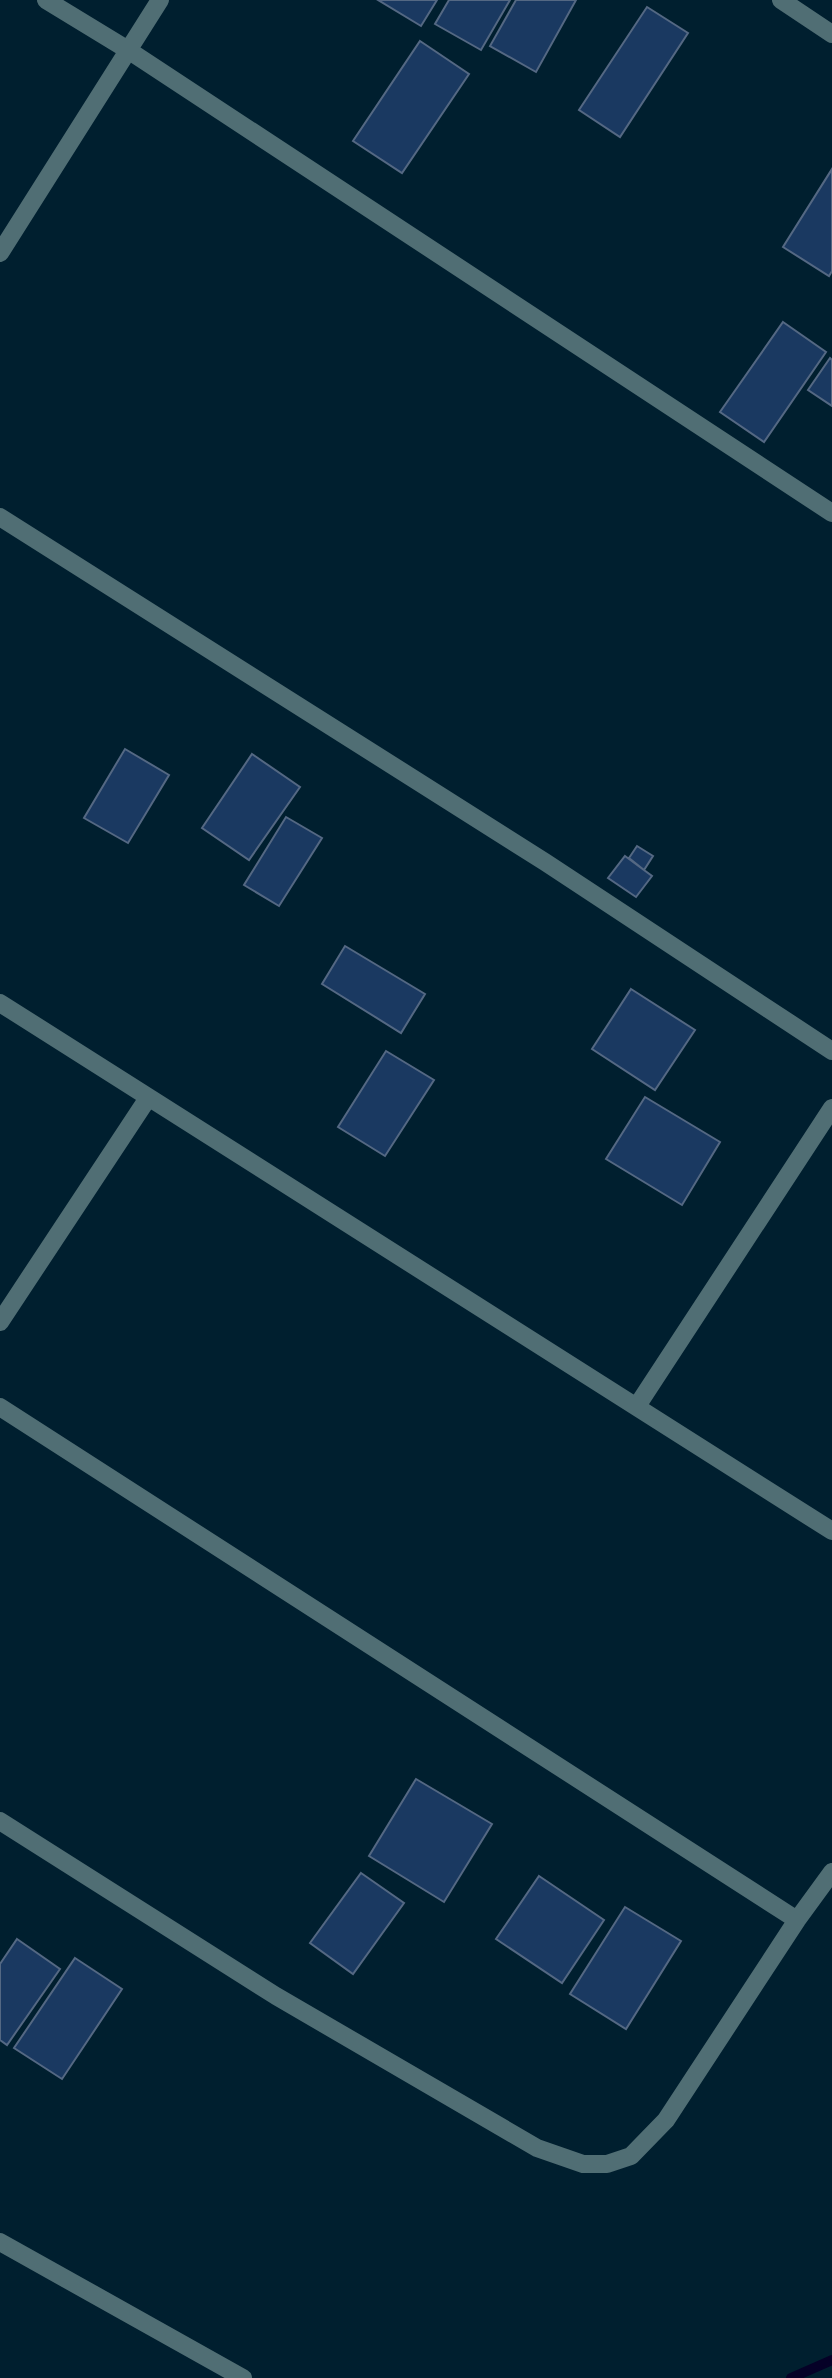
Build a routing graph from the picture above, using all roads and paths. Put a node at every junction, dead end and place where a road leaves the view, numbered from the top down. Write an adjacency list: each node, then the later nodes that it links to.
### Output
1 (46, 0): 5 (street)
2 (160, 0): 5 (street)
3 (781, 0): 4 (street)
4 (832, 34)
5 (128, 50): 6 (street); 7 (street)
6 (0, 253)
7 (832, 513)
8 (0, 517): 10 (street)
9 (0, 1003): 11 (street)
10 (832, 1051)
11 (148, 1098): 13 (street); 14 (street)
12 (832, 1108): 14 (street)
13 (0, 1322)
14 (637, 1406): 16 (street)
15 (0, 1407): 19 (street)
16 (832, 1531)
17 (0, 1821): 19 (street)
18 (832, 1872): 19 (street)
19 (797, 1920)
20 (0, 2242): 21 (street)
21 (243, 2378)

